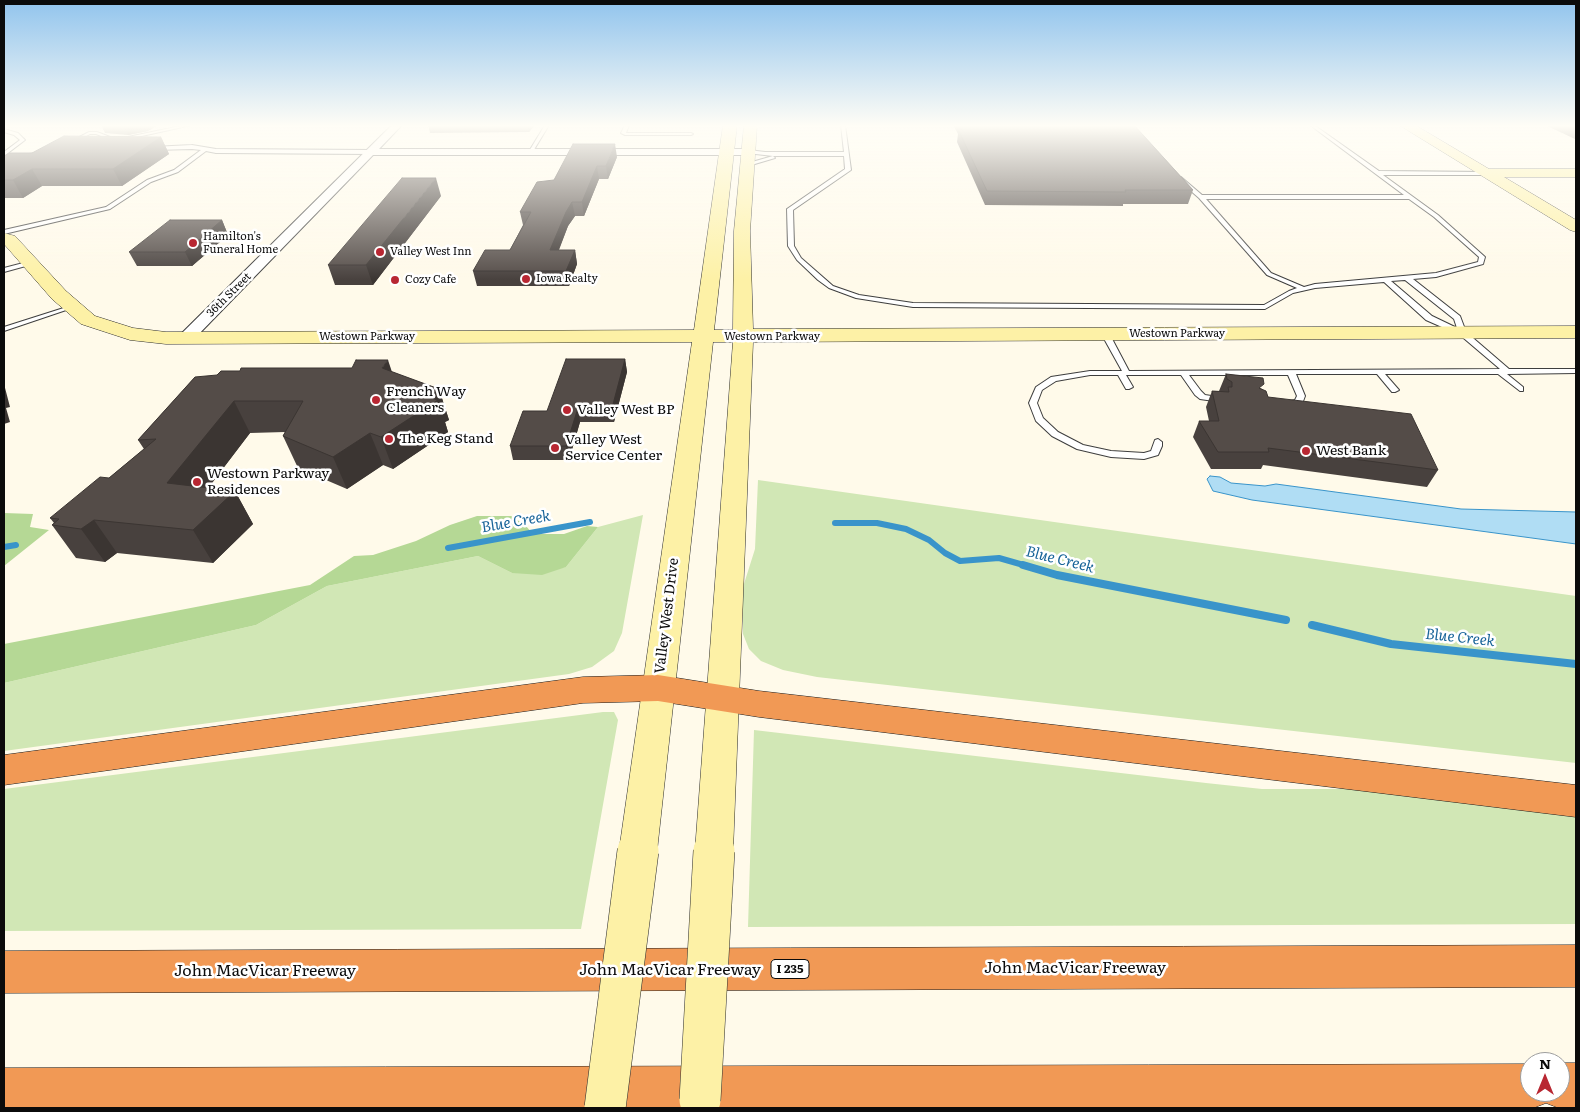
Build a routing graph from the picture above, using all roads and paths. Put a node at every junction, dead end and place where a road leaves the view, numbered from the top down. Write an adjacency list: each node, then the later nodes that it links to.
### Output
1 (160, 177): 14 (lane)
2 (347, 177): 26 (street, 36th Street)
3 (723, 177): 27 (main road, Valley West Drive)
4 (747, 177): 28 (main road)
5 (838, 177): 20 (lane)
6 (1178, 177): 10 (lane)
7 (1383, 177): 11 (lane)
8 (1492, 177): 12 (main road)
9 (1562, 177): 12 (main road)
10 (1201, 197): 11 (lane); 20 (lane)
11 (1410, 197): 18 (lane)
12 (1557, 216): 13 (main road)
13 (1576, 227)
14 (4, 232)
15 (4, 238): 16 (main road, Westown Parkway)
16 (30, 263): 17 (lane); 21 (main road, Westown Parkway)
17 (4, 270)
18 (1407, 278): 19 (lane); 24 (lane)
19 (1385, 279): 20 (lane); 24 (lane)
20 (1304, 289)
21 (72, 307): 22 (lane); 26 (main road, Westown Parkway)
22 (4, 329)
23 (1576, 332): 24 (main road, Westown Parkway)
24 (1463, 333): 25 (main road, Westown Parkway); 29 (lane)
25 (1106, 335): 28 (main road, Westown Parkway); 34 (lane)
26 (187, 337): 27 (main road, Westown Parkway)
27 (703, 337): 28 (main road, Westown Parkway); 41 (main road, Valley West Drive)
28 (743, 337): 42 (main road)
29 (1504, 371): 32 (lane); 33 (lane); 36 (lane)
30 (1184, 372): 31 (lane); 34 (lane); 38 (lane)
31 (1291, 372): 32 (lane); 39 (lane)
32 (1379, 372): 37 (lane)
33 (1576, 372)
34 (1124, 373): 35 (lane); 40 (lane)
35 (1129, 387)
36 (1520, 389)
37 (1395, 390)
38 (1221, 400)
39 (1278, 405)
40 (1158, 442)
41 (658, 688): 42 (highway); 43 (highway); 50 (main road, Valley West Drive, bridge)
42 (723, 699): 44 (highway); 51 (main road, bridge)
43 (4, 770)
44 (1576, 801)
45 (1576, 966): 46 (highway, John MacVicar Freeway / I 235)
46 (4, 972)
47 (1520, 1087): 48 (highway)
48 (968, 1090): 49 (highway); 52 (highway)
49 (4, 1092)
50 (604, 1108)
51 (700, 1108)
52 (744, 1108)

